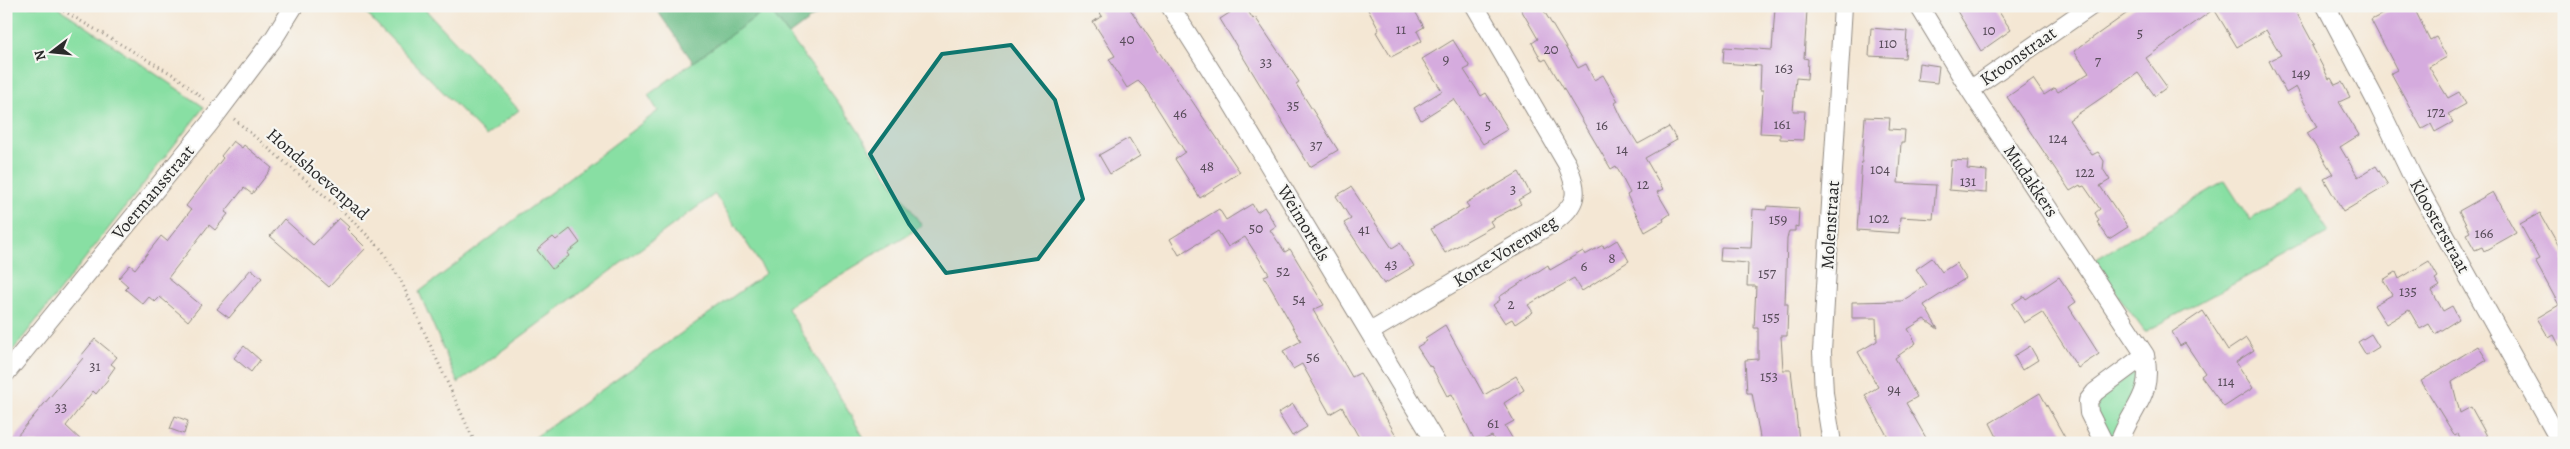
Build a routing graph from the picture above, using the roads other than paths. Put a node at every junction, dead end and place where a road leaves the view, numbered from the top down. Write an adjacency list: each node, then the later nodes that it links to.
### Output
1 (294, 6): 11 (street, Voermansstraat)
2 (1170, 6): 9 (street, Weimortels)
3 (1475, 6): 9 (street, Korte-Vorenweg)
4 (1843, 6): 13 (street, Molenstraat)
5 (1919, 6): 8 (street, Mudakkers)
6 (2091, 6): 8 (street, Kroonstraat)
7 (2326, 6): 16 (street, Kloosterstraat)
8 (1970, 90): 10 (street, Mudakkers)
9 (1370, 332): 12 (street, Weimortels)
10 (2145, 355): 14 (street); 15 (street, Mudakkers)
11 (6, 373)
12 (1436, 443)
13 (1832, 443)
14 (2104, 443)
15 (2119, 443)
16 (2561, 443)

